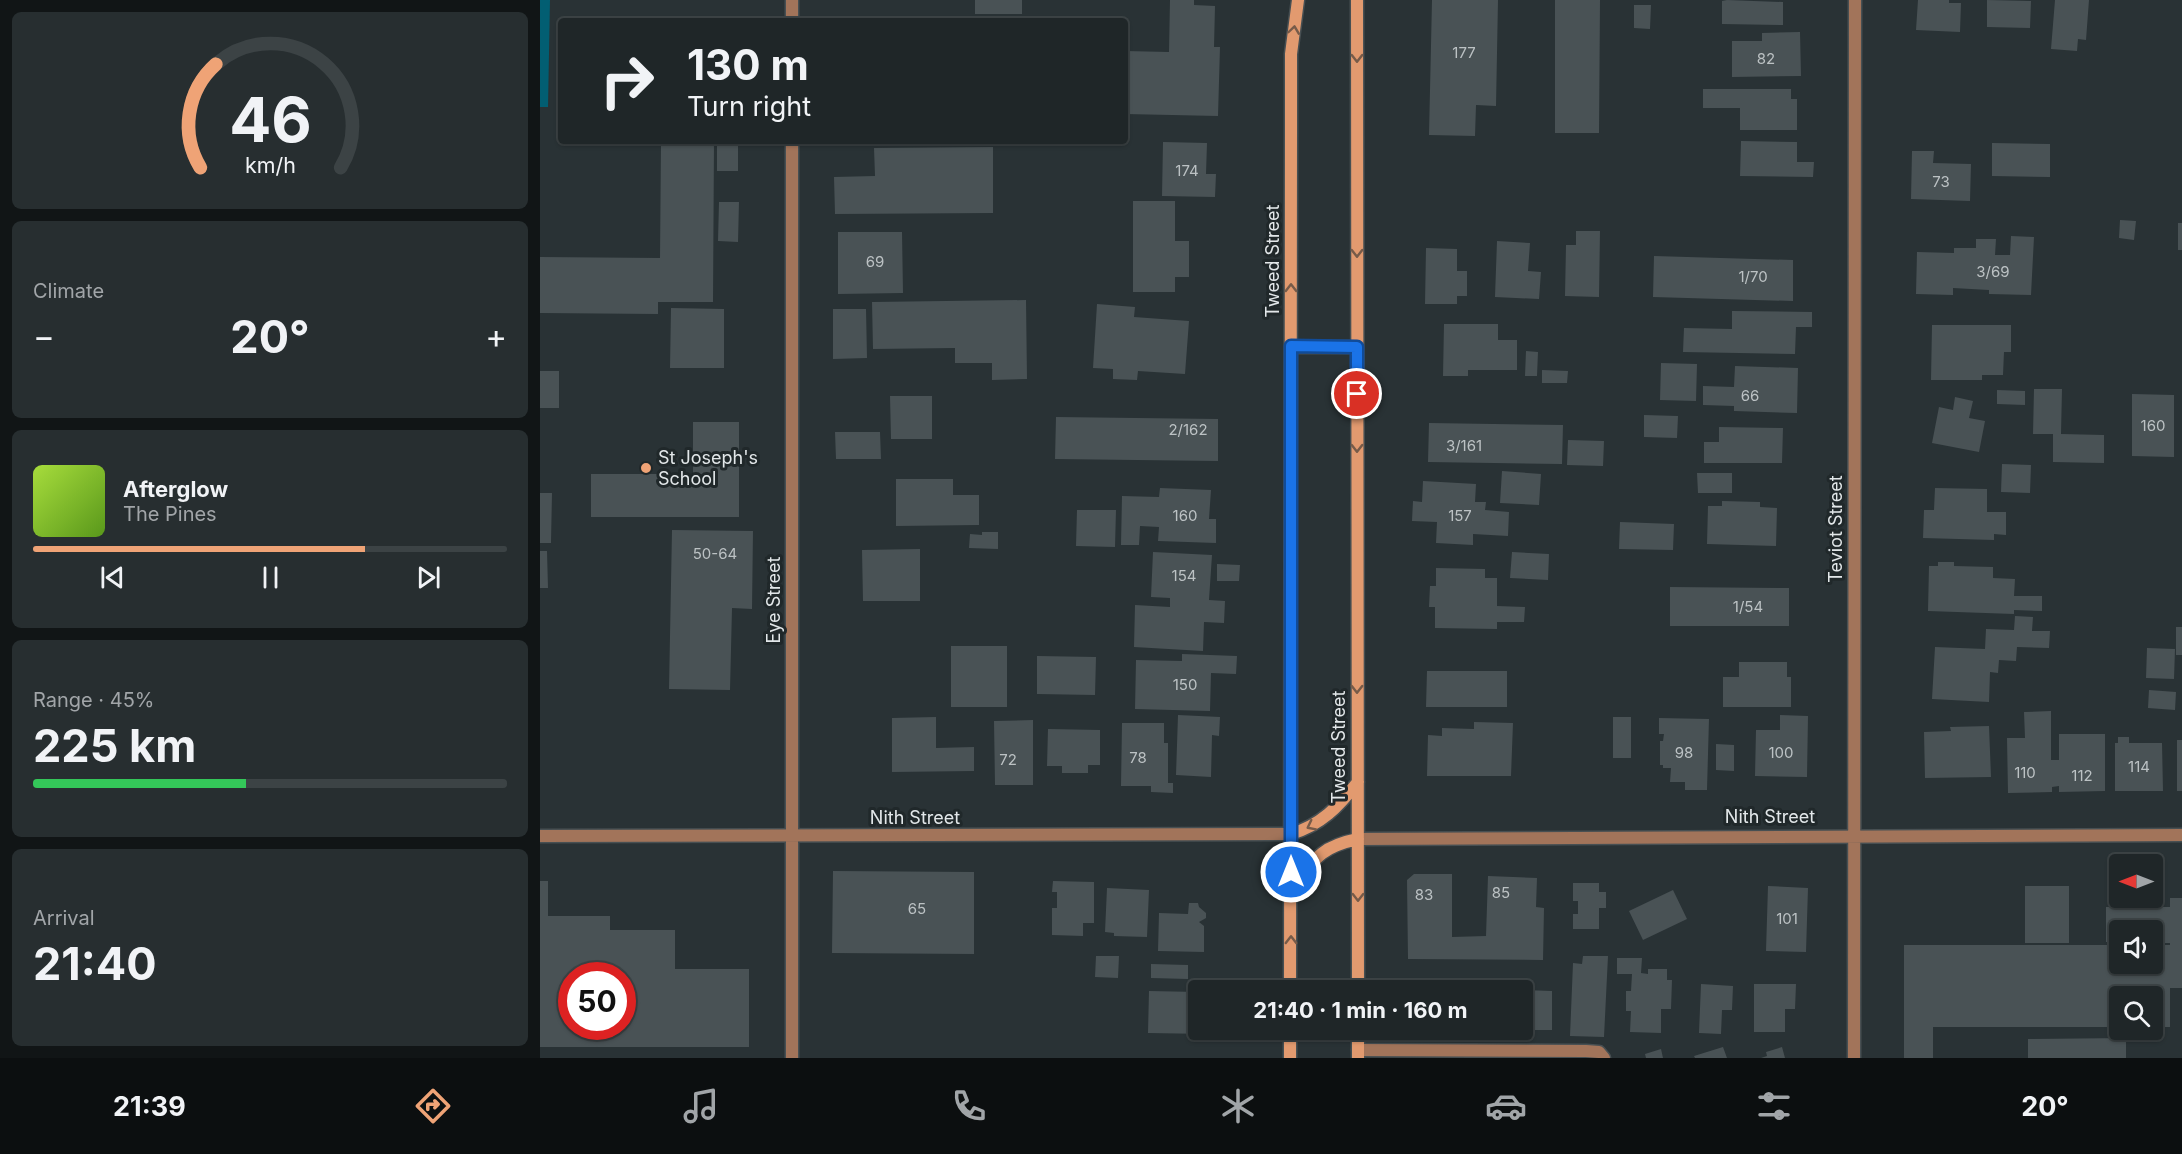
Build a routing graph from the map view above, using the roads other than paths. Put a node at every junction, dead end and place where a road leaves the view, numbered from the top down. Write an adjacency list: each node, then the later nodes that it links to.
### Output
1 (792, 0): 5 (street)
2 (1298, 0): 7 (main road, Tweed Street, one-way to 2)
3 (1357, 0): 8 (main road, Tweed Street, one-way to 8)
4 (1855, 0): 11 (street, Teviot Street)
5 (792, 18)
6 (792, 144): 14 (street, Eye Street)
7 (1291, 346): 8 (main road); 10 (main road, Tweed Street)
8 (1357, 347): 9 (main road, Tweed Street, one-way to 9)
9 (1358, 782): 10 (main road, one-way to 10); 15 (main road, Tweed Street)
10 (1291, 834): 14 (street, Nith Street); 16 (main road, Tweed Street)
11 (1853, 835): 12 (street, Nith Street); 15 (street, Nith Street); 24 (street, Teviot Street)
12 (2182, 835)
13 (540, 836): 14 (street, Nith Street)
14 (792, 836): 21 (street, Eye Street)
15 (1358, 839): 16 (main road); 18 (main road, Tweed Street, one-way to 18)
16 (1291, 890): 17 (main road, Tweed Street, one-way to 16)
17 (1290, 980)
18 (1358, 980)
19 (1290, 1040): 22 (main road)
20 (1358, 1054): 23 (street)
21 (792, 1058)
22 (1290, 1058)
23 (1604, 1058)
24 (1854, 1058)

